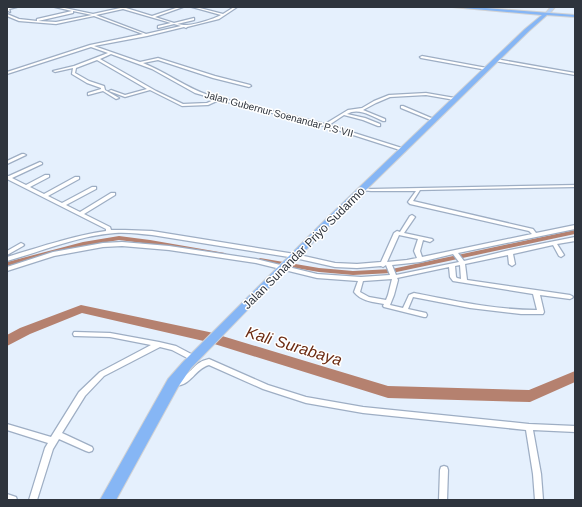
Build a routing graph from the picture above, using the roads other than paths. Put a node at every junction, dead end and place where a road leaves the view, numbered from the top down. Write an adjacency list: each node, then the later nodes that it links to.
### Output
1 (56, 7): 12 (street)
2 (129, 7): 9 (street)
3 (182, 7): 19 (street)
4 (193, 7): 16 (street)
5 (236, 7): 16 (street)
6 (454, 7): 13 (highway)
7 (471, 7): 10 (highway)
8 (16, 8): 11 (street)
9 (122, 8): 15 (street); 19 (street)
10 (547, 10): 13 (highway); 17 (highway); 18 (highway); 23 (highway, Jalan Sunandar Priyo Sudarmo)
11 (8, 11)
12 (76, 11): 15 (street); 22 (street)
13 (507, 11): 23 (highway)
14 (7, 15): 22 (street)
15 (94, 15): 24 (street); 28 (street)
16 (224, 15): 27 (street)
17 (561, 15): 18 (highway); 23 (highway)
18 (575, 15)
19 (151, 17): 25 (street)
20 (55, 19): 24 (street)
21 (193, 19): 25 (street)
22 (34, 20): 24 (street)
23 (537, 21): 33 (highway, Jalan Sunandar Priyo Sudarmo)
24 (44, 22)
25 (174, 23): 26 (street); 27 (street)
26 (159, 27)
27 (186, 27): 28 (street)
28 (148, 35): 29 (street)
29 (91, 46): 30 (street, Jalan Gubernur Soenandar P.S VII); 38 (street)
30 (112, 53): 32 (street); 34 (street, Jalan Gubernur Soenandar P.S VII)
31 (422, 57): 36 (street)
32 (97, 58): 35 (street); 42 (street)
33 (496, 60): 36 (highway, Jalan Sunandar Priyo Sudarmo); 39 (street)
34 (141, 63): 40 (street); 48 (street, Jalan Gubernur Soenandar P.S VII)
35 (74, 68): 37 (street); 41 (street)
36 (487, 69): 49 (highway, Jalan Sunandar Priyo Sudarmo)
37 (55, 71)
38 (7, 73)
39 (575, 74)
40 (249, 86)
41 (103, 88): 42 (street); 43 (street); 46 (street)
42 (151, 89): 48 (street)
43 (89, 94)
44 (426, 94): 45 (street); 47 (street); 49 (street)
45 (389, 96): 50 (street); 52 (street)
46 (117, 98)
47 (414, 98)
48 (219, 99): 56 (street, Jalan Gubernur Soenandar P.S VII)
49 (455, 99): 55 (highway, Jalan Sunandar Priyo Sudarmo)
50 (397, 101)
51 (402, 107): 55 (street)
52 (360, 110): 53 (street); 54 (street)
53 (343, 114): 56 (street); 57 (street)
54 (384, 120)
55 (434, 120): 58 (highway, Jalan Sunandar Priyo Sudarmo)
56 (326, 125): 58 (street, Jalan Gubernur Soenandar P.S VII)
57 (379, 126)
58 (403, 150): 68 (highway, Jalan Sunandar Priyo Sudarmo)
59 (24, 155): 60 (street)
60 (7, 162)
61 (40, 163): 63 (street)
62 (47, 176): 66 (street)
63 (8, 178): 66 (street)
64 (77, 178): 71 (street)
65 (575, 186): 69 (street)
66 (26, 187): 71 (street)
67 (94, 188): 72 (street)
68 (363, 189): 69 (street); 92 (highway, Jalan Sunandar Priyo Sudarmo)
69 (419, 189): 79 (street)
70 (113, 194): 73 (street)
71 (44, 196): 72 (street)
72 (62, 205): 73 (street)
73 (80, 214): 76 (street)
74 (412, 217): 78 (street)
75 (575, 227): 77 (street)
76 (109, 232): 80 (street); 93 (street)
77 (557, 232): 79 (street); 84 (street)
78 (401, 234): 81 (street); 98 (street)
79 (535, 235): 90 (street)
80 (176, 238): 87 (street); 92 (street)
81 (420, 238): 83 (street); 94 (street)
82 (575, 239): 84 (street)
83 (430, 240)
84 (564, 240): 85 (street)
85 (554, 243): 88 (street); 91 (street)
86 (21, 245): 89 (street)
87 (170, 247): 99 (street); 100 (street)
88 (510, 252): 95 (street); 97 (street)
89 (7, 253)
90 (454, 253): 94 (street); 95 (street)
91 (561, 255)
92 (294, 257): 98 (street); 100 (highway, Jalan Sunandar Priyo Sudarmo)
93 (7, 259)
94 (420, 260): 98 (street)
95 (462, 261): 96 (street); 103 (street)
96 (452, 264): 101 (street); 103 (street)
97 (512, 264)
98 (387, 266): 101 (street)
99 (8, 267)
100 (284, 267): 102 (street); 111 (highway, Jalan Sunandar Priyo Sudarmo)
101 (394, 276): 102 (street); 106 (street)
102 (361, 279): 106 (street)
103 (464, 281): 104 (street)
104 (536, 292): 105 (street); 107 (street)
105 (570, 297)
106 (387, 302): 107 (street)
107 (405, 310): 108 (street)
108 (424, 315)
109 (76, 334): 110 (street)
110 (159, 344): 111 (street); 116 (street)
111 (194, 357): 112 (highway, Jalan Sunandar Priyo Sudarmo)
112 (173, 383): 114 (street); 122 (highway, Jalan Sunandar Priyo Sudarmo)
113 (7, 427): 116 (street)
114 (529, 427): 115 (street); 124 (street)
115 (575, 429)
116 (55, 437): 117 (street); 121 (street)
117 (89, 449)
118 (444, 470): 123 (street)
119 (7, 498): 120 (street)
120 (13, 500)
121 (33, 500)
122 (108, 500)
123 (443, 500)
124 (538, 500)

